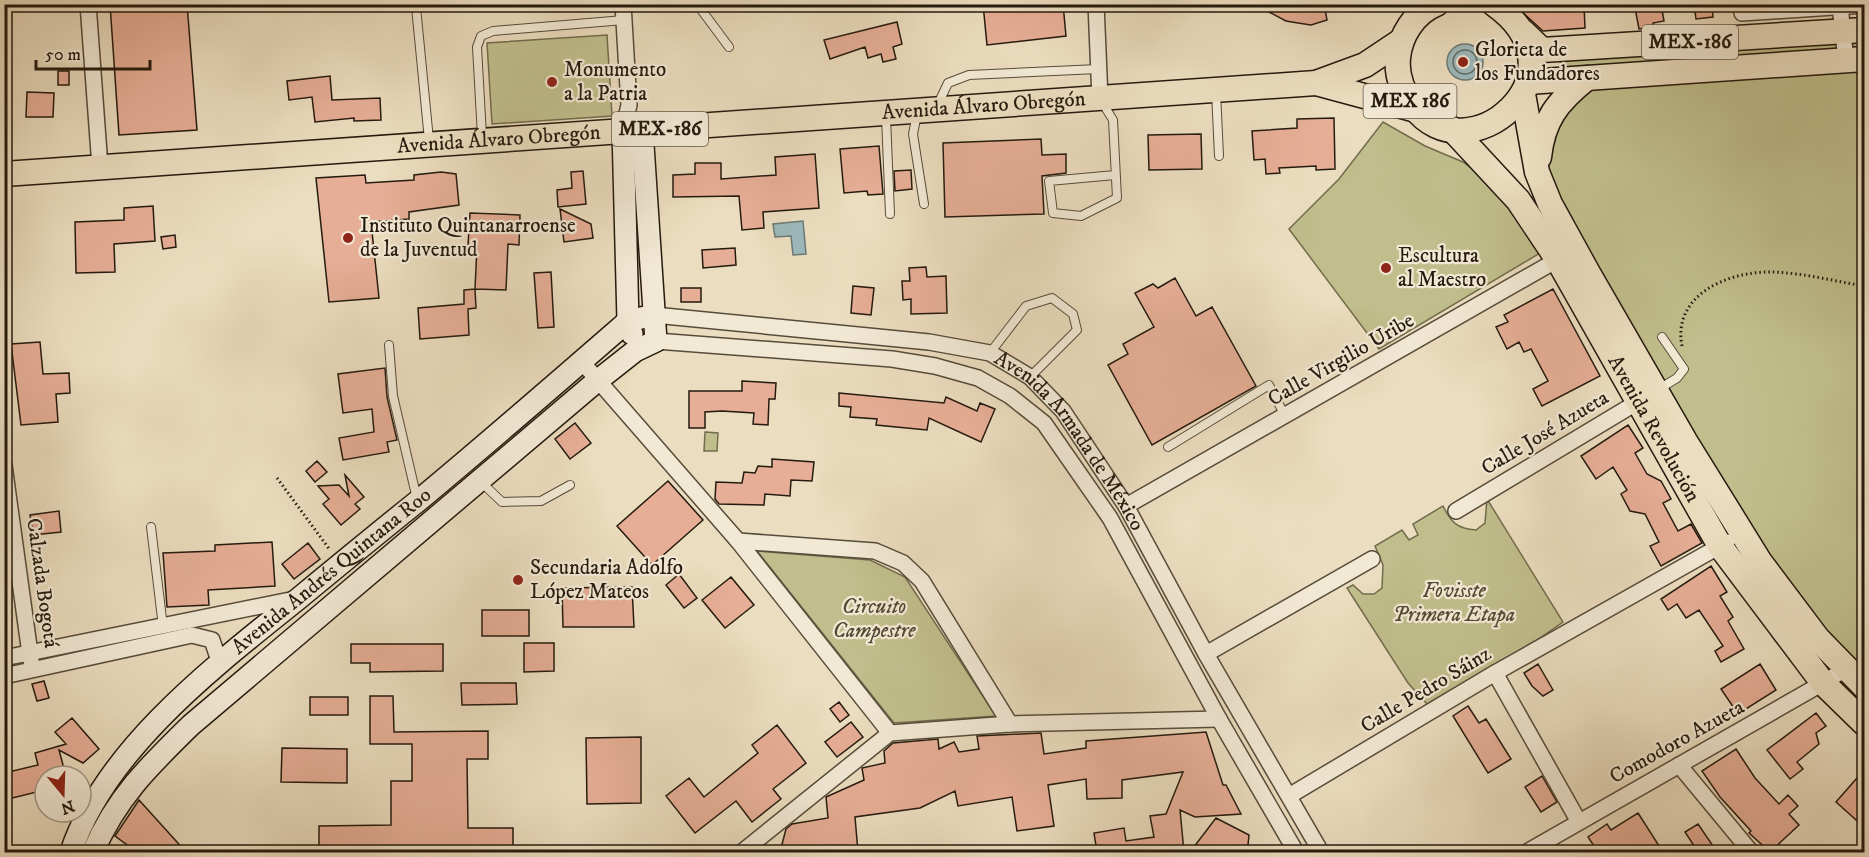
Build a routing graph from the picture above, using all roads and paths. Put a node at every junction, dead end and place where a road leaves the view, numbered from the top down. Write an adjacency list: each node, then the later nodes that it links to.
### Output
1 (88, 4): 31 (street)
2 (623, 4): 11 (street)
3 (697, 4): 15 (lane)
4 (1096, 4): 17 (street)
5 (1436, 4): 12 (main road, Avenida Álvaro Obregón)
6 (1864, 5): 7 (street)
7 (1840, 6): 9 (street); 13 (street)
8 (416, 7): 29 (lane)
9 (1749, 9): 14 (street)
10 (1508, 14): 14 (main road, MEX-186); 20 (main road)
11 (624, 20): 27 (street); 28 (lane)
12 (1411, 22): 19 (main road, Avenida Álvaro Obregón / MEX-186); 24 (main road, Avenida Álvaro Obregón / MEX 186)
13 (1854, 31): 14 (main road, MEX-186); 16 (street)
14 (1751, 39)
15 (729, 47)
16 (1855, 59): 18 (main road, MEX-186)
17 (1098, 69): 22 (street); 23 (lane)
18 (1587, 78): 20 (main road, MEX-186); 32 (main road)
19 (1316, 83): 21 (main road, Avenida Álvaro Obregón / MEX-186); 24 (main road, Avenida Álvaro Obregón / MEX-186)
20 (1526, 88): 26 (main road, Avenida Álvaro Obregón / MEX 186); 32 (main road, Avenida Revolución)
21 (1216, 90): 22 (main road, Avenida Álvaro Obregón / MEX-186); 30 (lane)
22 (1100, 99): 23 (main road, Avenida Álvaro Obregón / MEX-186); 34 (lane)
23 (927, 110): 25 (main road, Avenida Álvaro Obregón / MEX-186); 35 (lane)
24 (1416, 110): 26 (main road, Avenida Álvaro Obregón / MEX 186)
25 (886, 113): 27 (main road, Avenida Álvaro Obregón / MEX-186); 36 (lane)
26 (1452, 129): 37 (main road, Avenida Revolución)
27 (633, 131): 28 (main road, Avenida Álvaro Obregón / MEX-186); 39 (main road); 40 (main road)
28 (482, 141): 29 (main road, Avenida Álvaro Obregón / MEX-186)
29 (429, 145): 31 (main road, Avenida Álvaro Obregón / MEX-186)
30 (1219, 156)
31 (100, 167): 33 (main road, Avenida Álvaro Obregón / MEX-186)
32 (1537, 172): 37 (main road, Avenida Revolución)
33 (4, 174)
34 (1115, 175): 34 (lane)
35 (924, 204)
36 (890, 214)
37 (1567, 255): 50 (main road, Avenida Revolución); 51 (street, Calle Virgilio Uribe)
38 (1864, 285): 47 (path)
39 (654, 315): 40 (main road, Avenida Armada de México); 42 (main road); 45 (street, Avenida Armada de México)
40 (628, 321): 44 (main road); 46 (main road, Avenida Andrés Quintana Roo)
41 (1662, 337): 47 (lane)
42 (656, 341): 44 (main road, Avenida Andrés Quintana Roo); 81 (street, Avenida Armada de México)
43 (389, 345): 57 (lane)
44 (635, 351): 49 (main road, Avenida Andrés Quintana Roo)
45 (990, 353): 48 (street, Avenida Armada de México); 48 (lane)
46 (582, 362): 49 (street); 57 (main road, Avenida Andrés Quintana Roo)
47 (1684, 369): 50 (lane)
48 (1030, 377): 58 (street, Avenida Armada de México)
49 (597, 381): 55 (main road, Avenida Andrés Quintana Roo); 62 (street)
50 (1648, 396): 59 (street, Calle José Azueta); 61 (main road, Avenida Revolución); 63 (main road, Avenida Revolución)
51 (1285, 416): 52 (lane); 58 (street, Calle Virgilio Uribe)
52 (1168, 447)
53 (4, 465): 69 (street, Calzada Bogotá)
54 (277, 478): 65 (path)
55 (479, 480): 56 (lane); 80 (main road, Avenida Andrés Quintana Roo)
56 (570, 485)
57 (417, 501): 65 (main road, Avenida Andrés Quintana Roo)
58 (1126, 506): 70 (street, Avenida Armada de México)
59 (1455, 510)
60 (151, 527): 67 (lane)
61 (1741, 533): 63 (street, Calle Pedro Sáinz); 73 (main road, Avenida Revolución)
62 (738, 541): 83 (street); 84 (street)
63 (1720, 546): 75 (street, Calle Pedro Sáinz); 78 (main road, Avenida Revolución)
64 (1372, 559): 70 (street)
65 (340, 564): 66 (main road, Avenida Andrés Quintana Roo)
66 (298, 598): 68 (street); 72 (main road, Avenida Andrés Quintana Roo)
67 (163, 627): 68 (street); 69 (street)
68 (190, 628): 72 (street); 74 (street)
69 (31, 653): 71 (street); 74 (street, Calzada Bogotá)
70 (1206, 654): 86 (street, Avenida Armada de México)
71 (4, 658)
72 (219, 661): 77 (main road, Avenida Andrés Quintana Roo)
73 (1847, 668): 78 (street, Comodoro Azueta); 79 (main road, Avenida Revolución)
74 (32, 670): 76 (street)
75 (1495, 673): 86 (street, Calle Pedro Sáinz); 87 (street)
76 (4, 676)
77 (198, 683): 80 (main road); 88 (main road, Avenida Andrés Quintana Roo)
78 (1823, 683): 82 (main road, Avenida Revolución); 85 (street, Comodoro Azueta)
79 (1864, 686)
80 (217, 701): 89 (main road, Avenida Andrés Quintana Roo)
81 (1219, 719): 83 (street); 91 (street, Avenida Armada de México)
82 (1864, 723)
83 (1010, 724): 84 (street)
84 (890, 733): 90 (street)
85 (1679, 765): 87 (street, Comodoro Azueta); 94 (street)
86 (1289, 796): 92 (street, Avenida Armada de México)
87 (1579, 822): 93 (street, Comodoro Azueta)
88 (71, 852)
89 (93, 852)
90 (742, 852)
91 (1296, 852)
92 (1321, 852)
93 (1527, 852)
94 (1751, 852)

